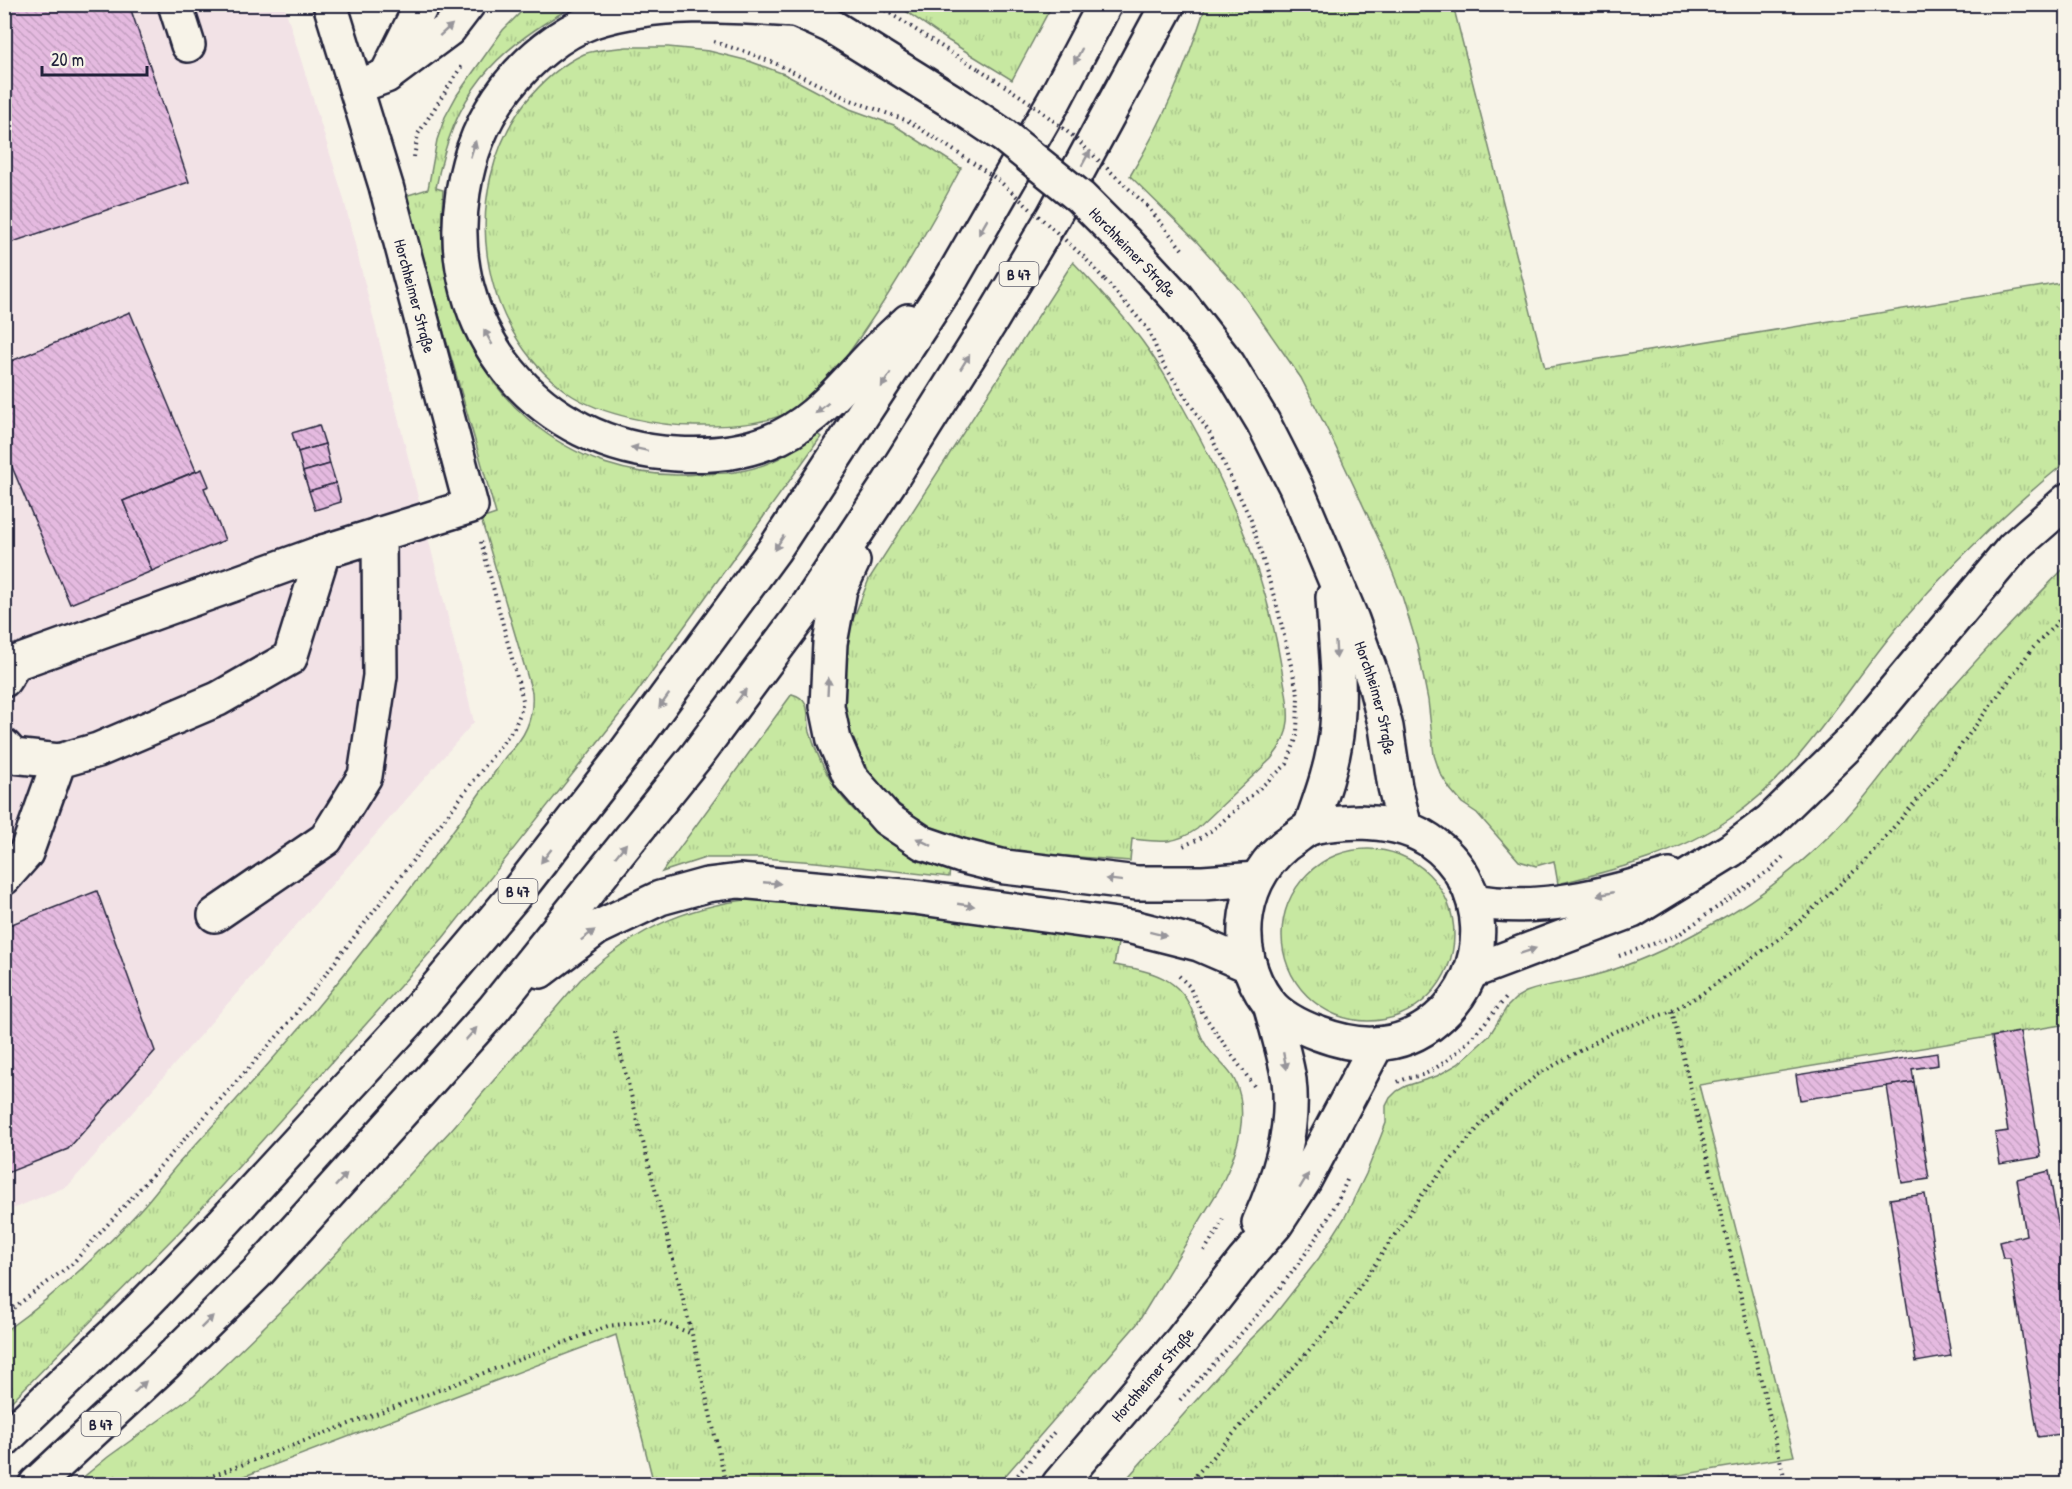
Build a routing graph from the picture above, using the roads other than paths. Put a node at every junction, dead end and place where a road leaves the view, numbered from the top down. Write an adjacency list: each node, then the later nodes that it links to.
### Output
1 (175, 4): 8 (main road)
2 (330, 4): 10 (main road, Horchheimer Straße)
3 (422, 4): 9 (main road)
4 (468, 4): 9 (main road, one-way to 4)
5 (1105, 4): 11 (main road, B 47, one-way to 11)
6 (1168, 4): 12 (main road, B 47, one-way to 6)
7 (804, 11): 11 (main road, one-way to 7); 16 (main road, Horchheimer Straße, bridge)
8 (188, 45)
9 (386, 76): 10 (main road)
10 (356, 87): 14 (main road, Horchheimer Straße)
11 (952, 278): 33 (main road, B 47, one-way to 33)
12 (889, 483): 24 (main road, one-way to 12); 30 (main road, B 47, one-way to 12)
13 (2067, 500): 22 (main road)
14 (379, 534): 15 (main road); 26 (main road)
15 (323, 552): 17 (main road); 19 (main road)
16 (1331, 571): 20 (main road, Horchheimer Straße, one-way to 20); 21 (main road, Horchheimer Straße)
17 (4, 680)
18 (4, 746): 19 (main road)
19 (59, 761): 23 (main road)
20 (1310, 828): 21 (main road); 24 (main road)
21 (1405, 828): 25 (main road)
22 (1702, 867): 25 (main road, one-way to 25); 28 (main road, one-way to 22)
23 (4, 878)
24 (1257, 879): 27 (main road)
25 (1474, 901): 28 (main road)
26 (215, 915)
27 (1250, 966): 29 (main road); 30 (main road, one-way to 27)
28 (1473, 971): 31 (main road)
29 (1270, 1004): 31 (main road); 32 (main road, Horchheimer Straße, one-way to 32)
30 (493, 1010): 34 (main road, B 47, one-way to 30)
31 (1377, 1044): 32 (main road, Horchheimer Straße, one-way to 31)
32 (1244, 1261): 35 (main road, Horchheimer Straße)
33 (4, 1440)
34 (36, 1485)
35 (1059, 1485)

